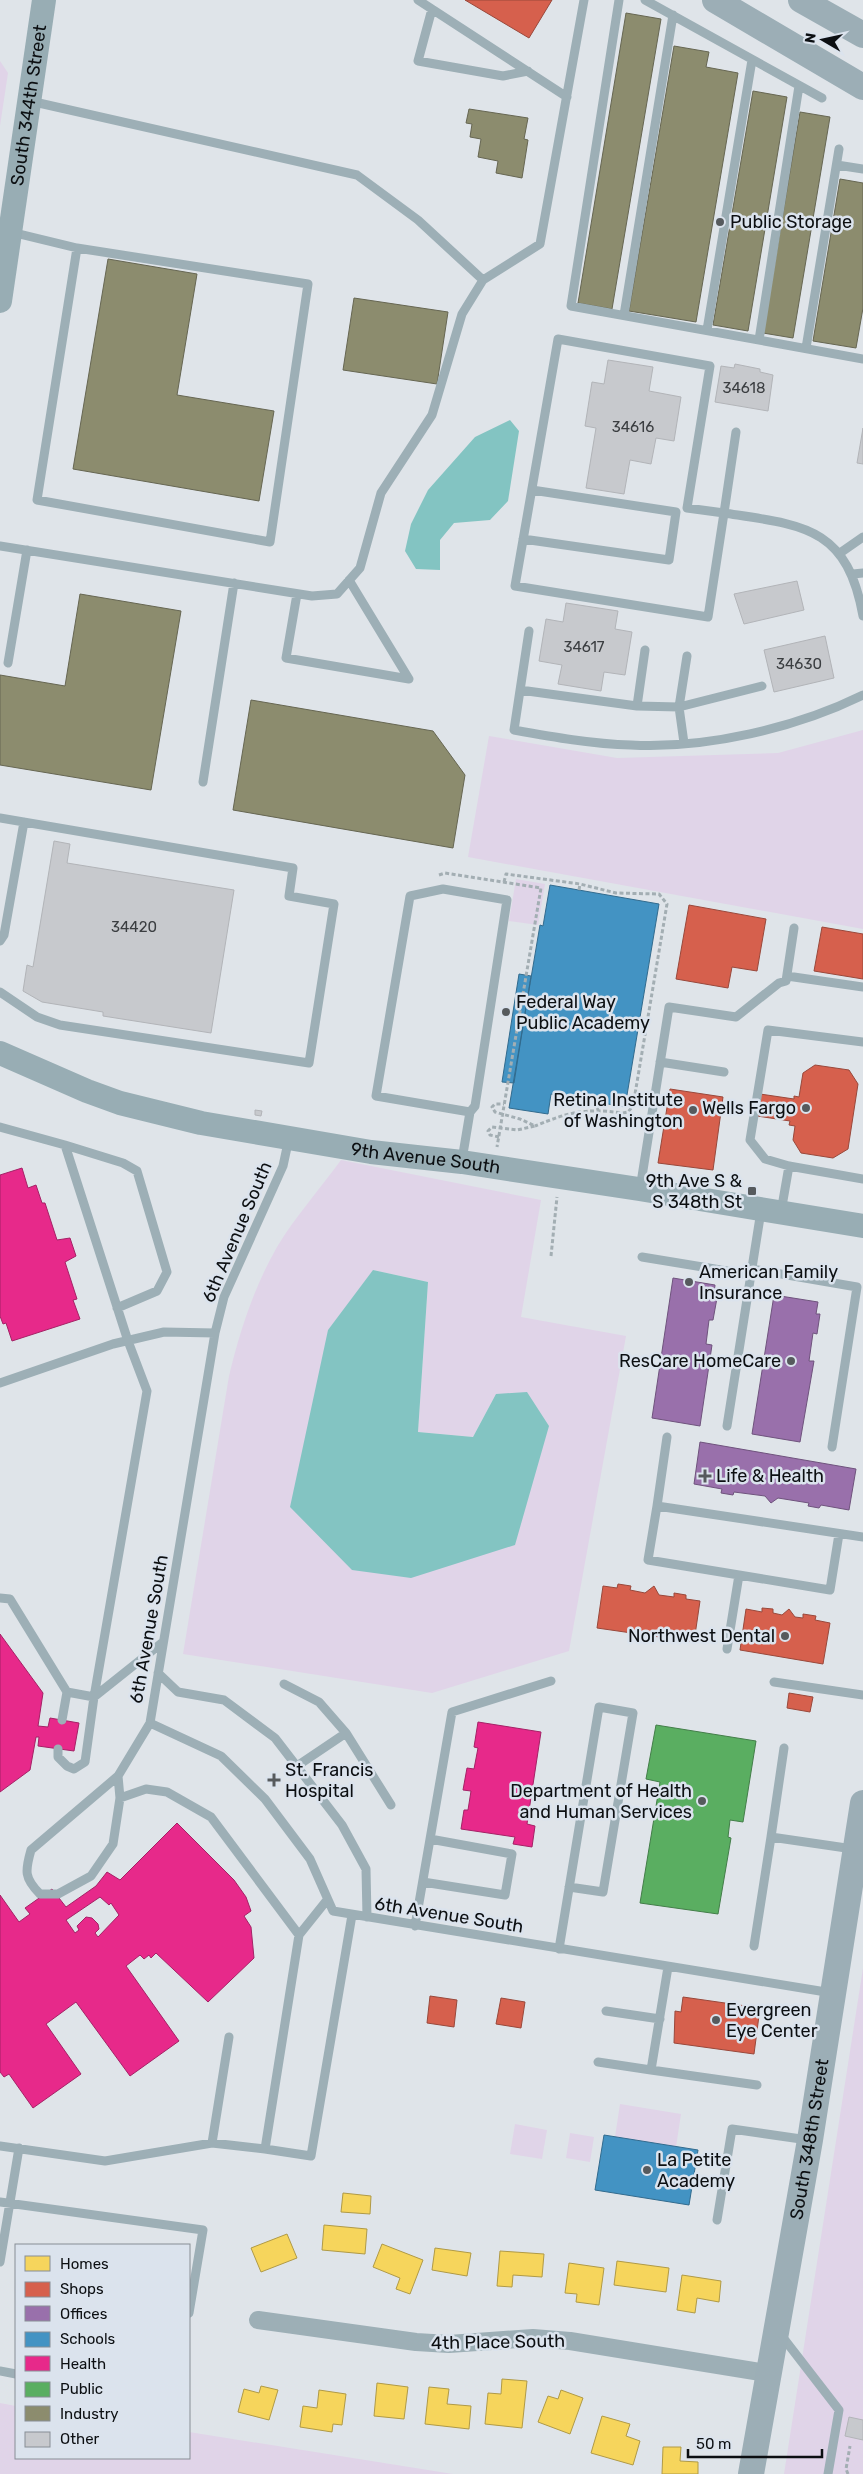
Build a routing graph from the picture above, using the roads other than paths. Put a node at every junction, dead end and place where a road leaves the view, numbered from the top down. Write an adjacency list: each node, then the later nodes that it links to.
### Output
1 (44, 0): 17 (street, South 344th Street)
2 (418, 0): 8 (lane)
3 (584, 0): 15 (lane)
4 (619, 0): 25 (lane)
5 (645, 0): 9 (lane)
6 (714, 0): 14 (main road)
7 (801, 0): 10 (main road)
8 (432, 9): 12 (lane); 12 (lane)
9 (673, 15): 11 (lane); 25 (lane)
10 (863, 35)
11 (752, 60): 13 (lane); 26 (lane)
12 (528, 71): 15 (lane)
13 (799, 86): 16 (lane); 27 (lane)
14 (863, 87)
15 (567, 97): 23 (lane)
16 (822, 98)
17 (30, 101): 21 (street, South 344th Street); 23 (lane)
18 (839, 149): 19 (lane)
19 (836, 165): 20 (lane); 28 (lane)
20 (863, 170)
21 (10, 232): 22 (lane); 24 (street, South 344th Street)
22 (77, 248): 22 (lane)
23 (483, 280): 42 (lane)
24 (0, 301)
25 (624, 315): 26 (lane)
26 (707, 330): 27 (lane)
27 (759, 340): 28 (lane)
28 (806, 348): 29 (lane)
29 (863, 359)
30 (736, 432): 34 (lane)
31 (532, 490): 32 (lane); 33 (lane); 36 (lane)
32 (687, 508): 33 (lane); 34 (lane)
33 (676, 512): 36 (lane)
34 (724, 513): 36 (lane); 39 (lane)
35 (863, 538): 39 (lane)
36 (523, 539)
37 (0, 546): 38 (lane)
38 (28, 550): 43 (lane); 49 (lane)
39 (840, 553): 41 (lane)
40 (863, 573): 41 (lane)
41 (853, 574): 45 (lane)
42 (349, 580): 44 (lane); 44 (lane)
43 (234, 583): 44 (lane); 56 (lane)
44 (297, 594)
45 (863, 616)
46 (529, 631): 51 (lane)
47 (645, 650): 53 (lane)
48 (686, 656): 54 (lane)
49 (8, 663)
50 (762, 686): 54 (lane)
51 (520, 690): 53 (lane); 55 (lane)
52 (863, 695): 55 (lane)
53 (637, 706): 54 (lane)
54 (679, 707): 55 (lane)
55 (684, 743)
56 (203, 782)
57 (0, 818): 58 (lane)
58 (24, 822): 60 (lane); 63 (lane)
59 (794, 928): 61 (lane)
60 (1, 936)
61 (787, 976): 62 (lane); 66 (lane)
62 (863, 987)
63 (0, 992)
64 (863, 1042): 73 (lane)
65 (0, 1053): 70 (street, 9th Avenue South)
66 (660, 1062): 67 (lane); 75 (lane)
67 (724, 1072)
68 (470, 1112): 68 (lane); 72 (lane)
69 (0, 1127): 71 (lane)
70 (289, 1138): 72 (street, 9th Avenue South); 81 (lane, 6th Avenue South)
71 (65, 1145): 80 (lane); 80 (lane)
72 (462, 1162): 75 (street, 9th Avenue South)
73 (789, 1166): 74 (lane); 76 (lane)
74 (863, 1178)
75 (640, 1189): 76 (street, 9th Avenue South)
76 (771, 1211): 77 (street, 9th Avenue South); 79 (lane)
77 (863, 1226)
78 (642, 1257): 79 (lane)
79 (752, 1272): 84 (lane); 86 (lane)
80 (117, 1308): 82 (lane)
81 (215, 1332): 82 (lane); 92 (lane, 6th Avenue South)
82 (128, 1341): 83 (lane); 100 (lane)
83 (0, 1383)
84 (727, 1426)
85 (667, 1437): 87 (lane)
86 (832, 1446)
87 (657, 1506): 88 (lane); 90 (lane)
88 (839, 1534): 89 (lane); 90 (lane)
89 (863, 1537)
90 (739, 1575): 93 (lane)
91 (0, 1598): 98 (lane)
92 (163, 1642): 94 (lane, 6th Avenue South); 100 (lane)
93 (727, 1649)
94 (158, 1673): 102 (lane, 6th Avenue South); 106 (lane)
95 (551, 1681): 112 (lane)
96 (774, 1682): 99 (lane)
97 (284, 1684): 103 (lane)
98 (67, 1692): 100 (lane); 101 (lane)
99 (863, 1695)
100 (94, 1697): 105 (lane)
101 (62, 1720)
102 (150, 1723): 107 (lane); 116 (lane, 6th Avenue South)
103 (346, 1733): 106 (lane); 110 (lane)
104 (784, 1748): 111 (lane)
105 (58, 1749)
106 (296, 1766): 118 (lane)
107 (118, 1776): 108 (lane); 108 (lane)
108 (120, 1798): 120 (lane)
109 (863, 1803): 113 (main road, South 348th Street)
110 (391, 1805)
111 (771, 1837): 113 (lane); 121 (lane)
112 (430, 1838): 114 (lane); 114 (lane)
113 (856, 1850): 124 (main road, South 348th Street)
114 (423, 1882): 119 (lane)
115 (569, 1887): 115 (lane); 122 (lane)
116 (327, 1900): 117 (lane, 6th Avenue South); 120 (lane)
117 (352, 1915): 118 (lane, 6th Avenue South); 135 (lane)
118 (367, 1917): 119 (lane, 6th Avenue South)
119 (415, 1926): 122 (lane, 6th Avenue South)
120 (299, 1935): 135 (lane)
121 (754, 1946)
122 (559, 1949): 123 (lane, 6th Avenue South)
123 (668, 1967): 124 (lane, 6th Avenue South); 126 (lane)
124 (833, 1994): 131 (main road, South 348th Street)
125 (606, 2011): 126 (lane)
126 (660, 2019): 129 (lane)
127 (229, 2037): 132 (lane)
128 (598, 2062): 129 (lane)
129 (651, 2070): 130 (lane)
130 (757, 2085)
131 (810, 2140): 137 (lane); 141 (main road, South 348th Street)
132 (212, 2143): 134 (lane); 135 (lane)
133 (0, 2146): 134 (lane)
134 (19, 2148): 136 (lane)
135 (265, 2149)
136 (5, 2203): 138 (lane); 139 (lane)
137 (718, 2220)
138 (0, 2262)
139 (190, 2307)
140 (258, 2320): 143 (street, 4th Place South)
141 (778, 2330): 143 (main road, South 348th Street); 146 (lane)
142 (0, 2371): 144 (lane)
143 (767, 2373): 145 (main road, South 348th Street)
144 (15, 2374)
145 (751, 2474)
146 (828, 2474)

